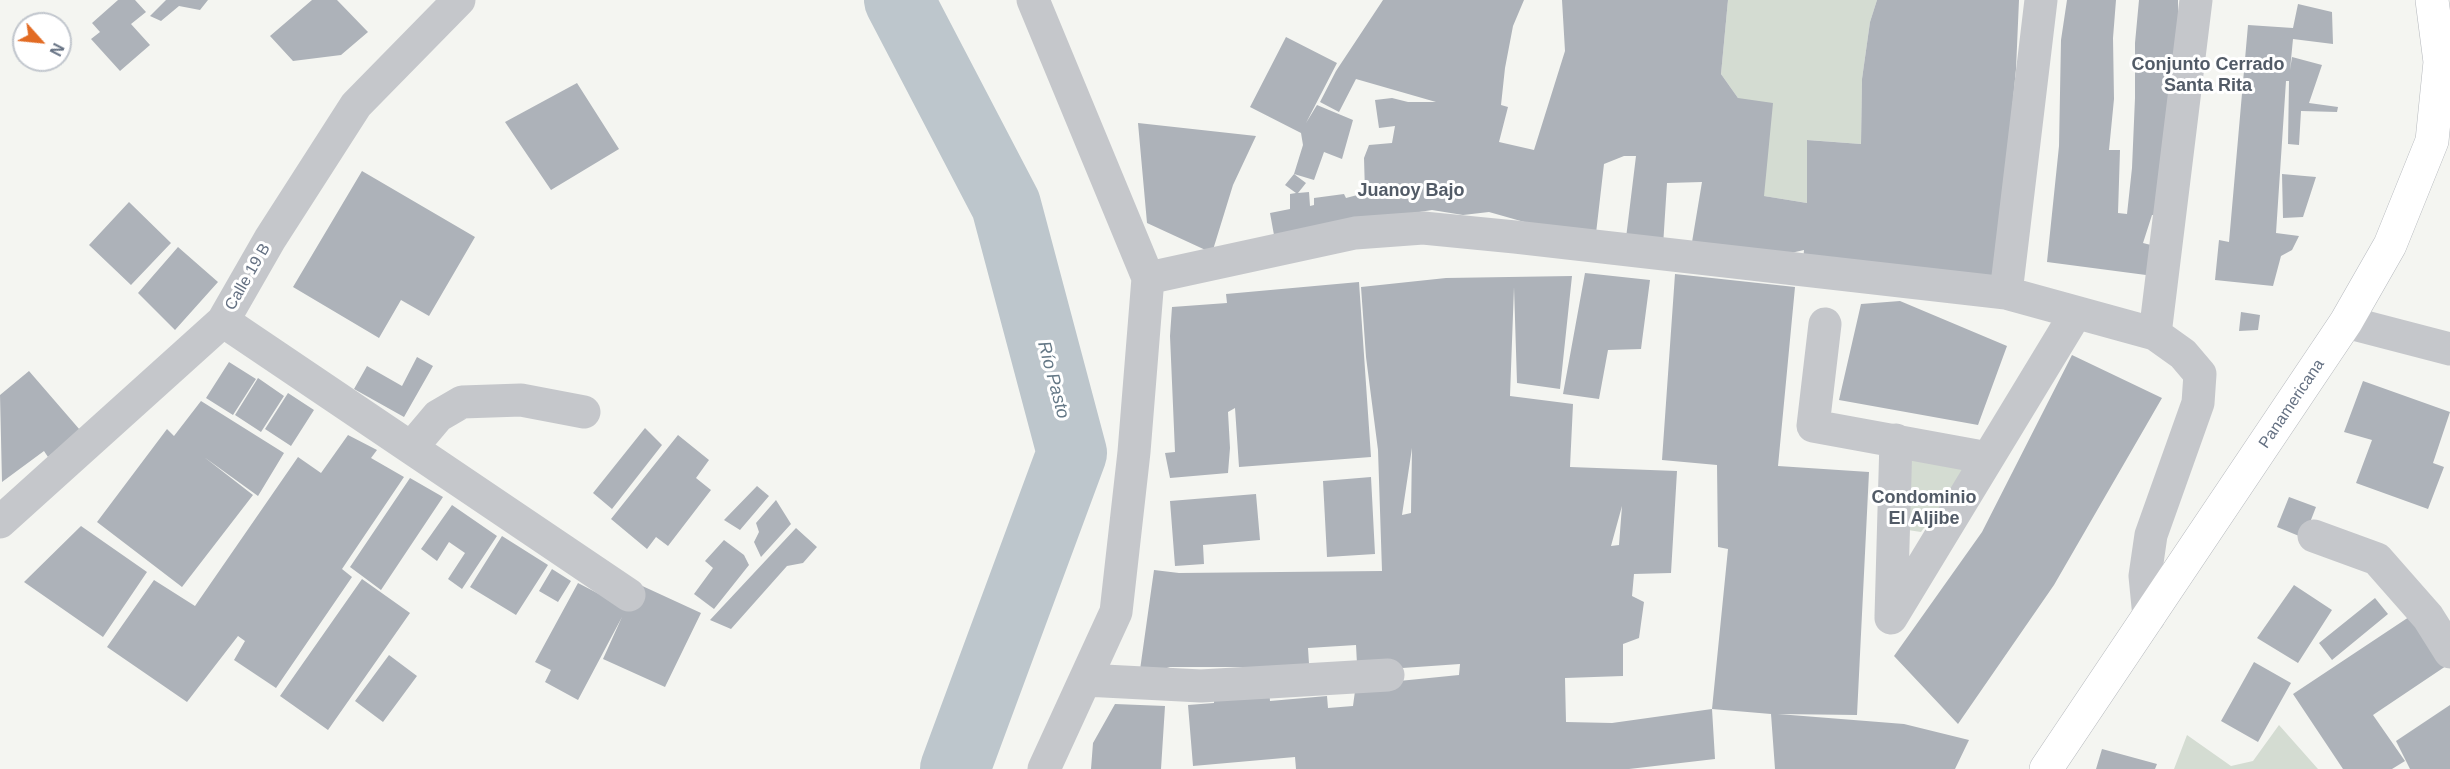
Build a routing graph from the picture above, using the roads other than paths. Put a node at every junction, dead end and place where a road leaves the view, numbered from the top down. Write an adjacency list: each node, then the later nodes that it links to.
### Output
1 (459, 0): 9 (street, Calle 19 B)
2 (1033, 0): 6 (street)
3 (2041, 0): 7 (street)
4 (2196, 0): 12 (street)
5 (2432, 0): 10 (main road, Panamericana)
6 (1148, 278): 7 (street); 24 (street)
7 (2006, 293): 8 (street)
8 (2076, 312): 12 (street); 17 (street)
9 (223, 321): 16 (street); 18 (street, Calle 19 B)
10 (2346, 322): 13 (street); 21 (main road, Panamericana)
11 (1825, 324): 15 (street)
12 (2155, 334): 21 (street)
13 (2450, 349)
14 (584, 412): 16 (street)
15 (1896, 440): 17 (street); 17 (street)
16 (411, 448): 20 (street)
17 (1988, 458)
18 (0, 522)
19 (2314, 536): 22 (street)
20 (629, 595)
21 (2149, 617): 26 (main road, Panamericana)
22 (2450, 652)
23 (1388, 675): 24 (street)
24 (1085, 680): 25 (street)
25 (1044, 769)
26 (2046, 769)

